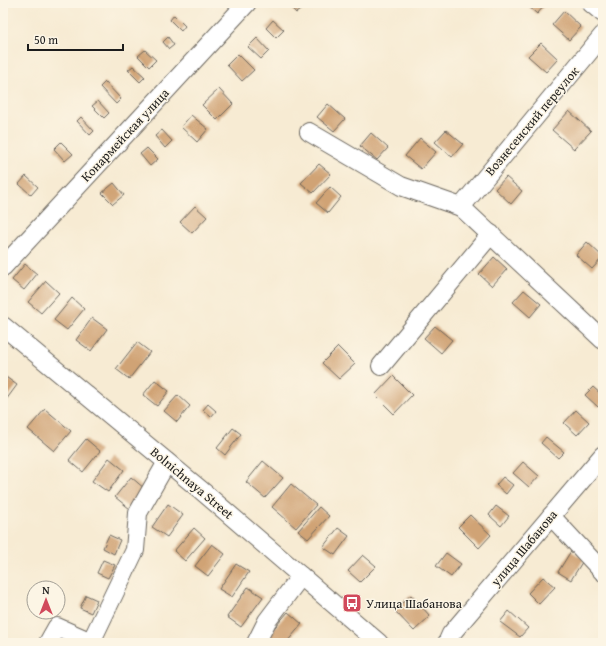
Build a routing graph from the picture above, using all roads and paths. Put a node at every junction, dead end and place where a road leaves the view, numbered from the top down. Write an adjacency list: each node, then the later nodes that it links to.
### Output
1 (246, 3): 8 (street, Конармейская улица)
2 (591, 3): 3 (street)
3 (603, 13)
4 (603, 35): 6 (street, Вознесенский переулок)
5 (309, 132): 6 (street)
6 (461, 207): 7 (street)
7 (491, 234): 10 (street); 11 (street)
8 (3, 267)
9 (3, 326): 13 (street, Bolnichnaya Street)
10 (603, 340)
11 (381, 366)
12 (603, 455): 14 (street, улица Шабанова)
13 (168, 462): 16 (street, Bolnichnaya Street); 17 (street)
14 (551, 516): 15 (street); 20 (street, улица Шабанова)
15 (603, 572)
16 (301, 576): 18 (street); 19 (street, Bolnichnaya Street)
17 (48, 643)
18 (256, 643)
19 (379, 643)
20 (447, 643)

